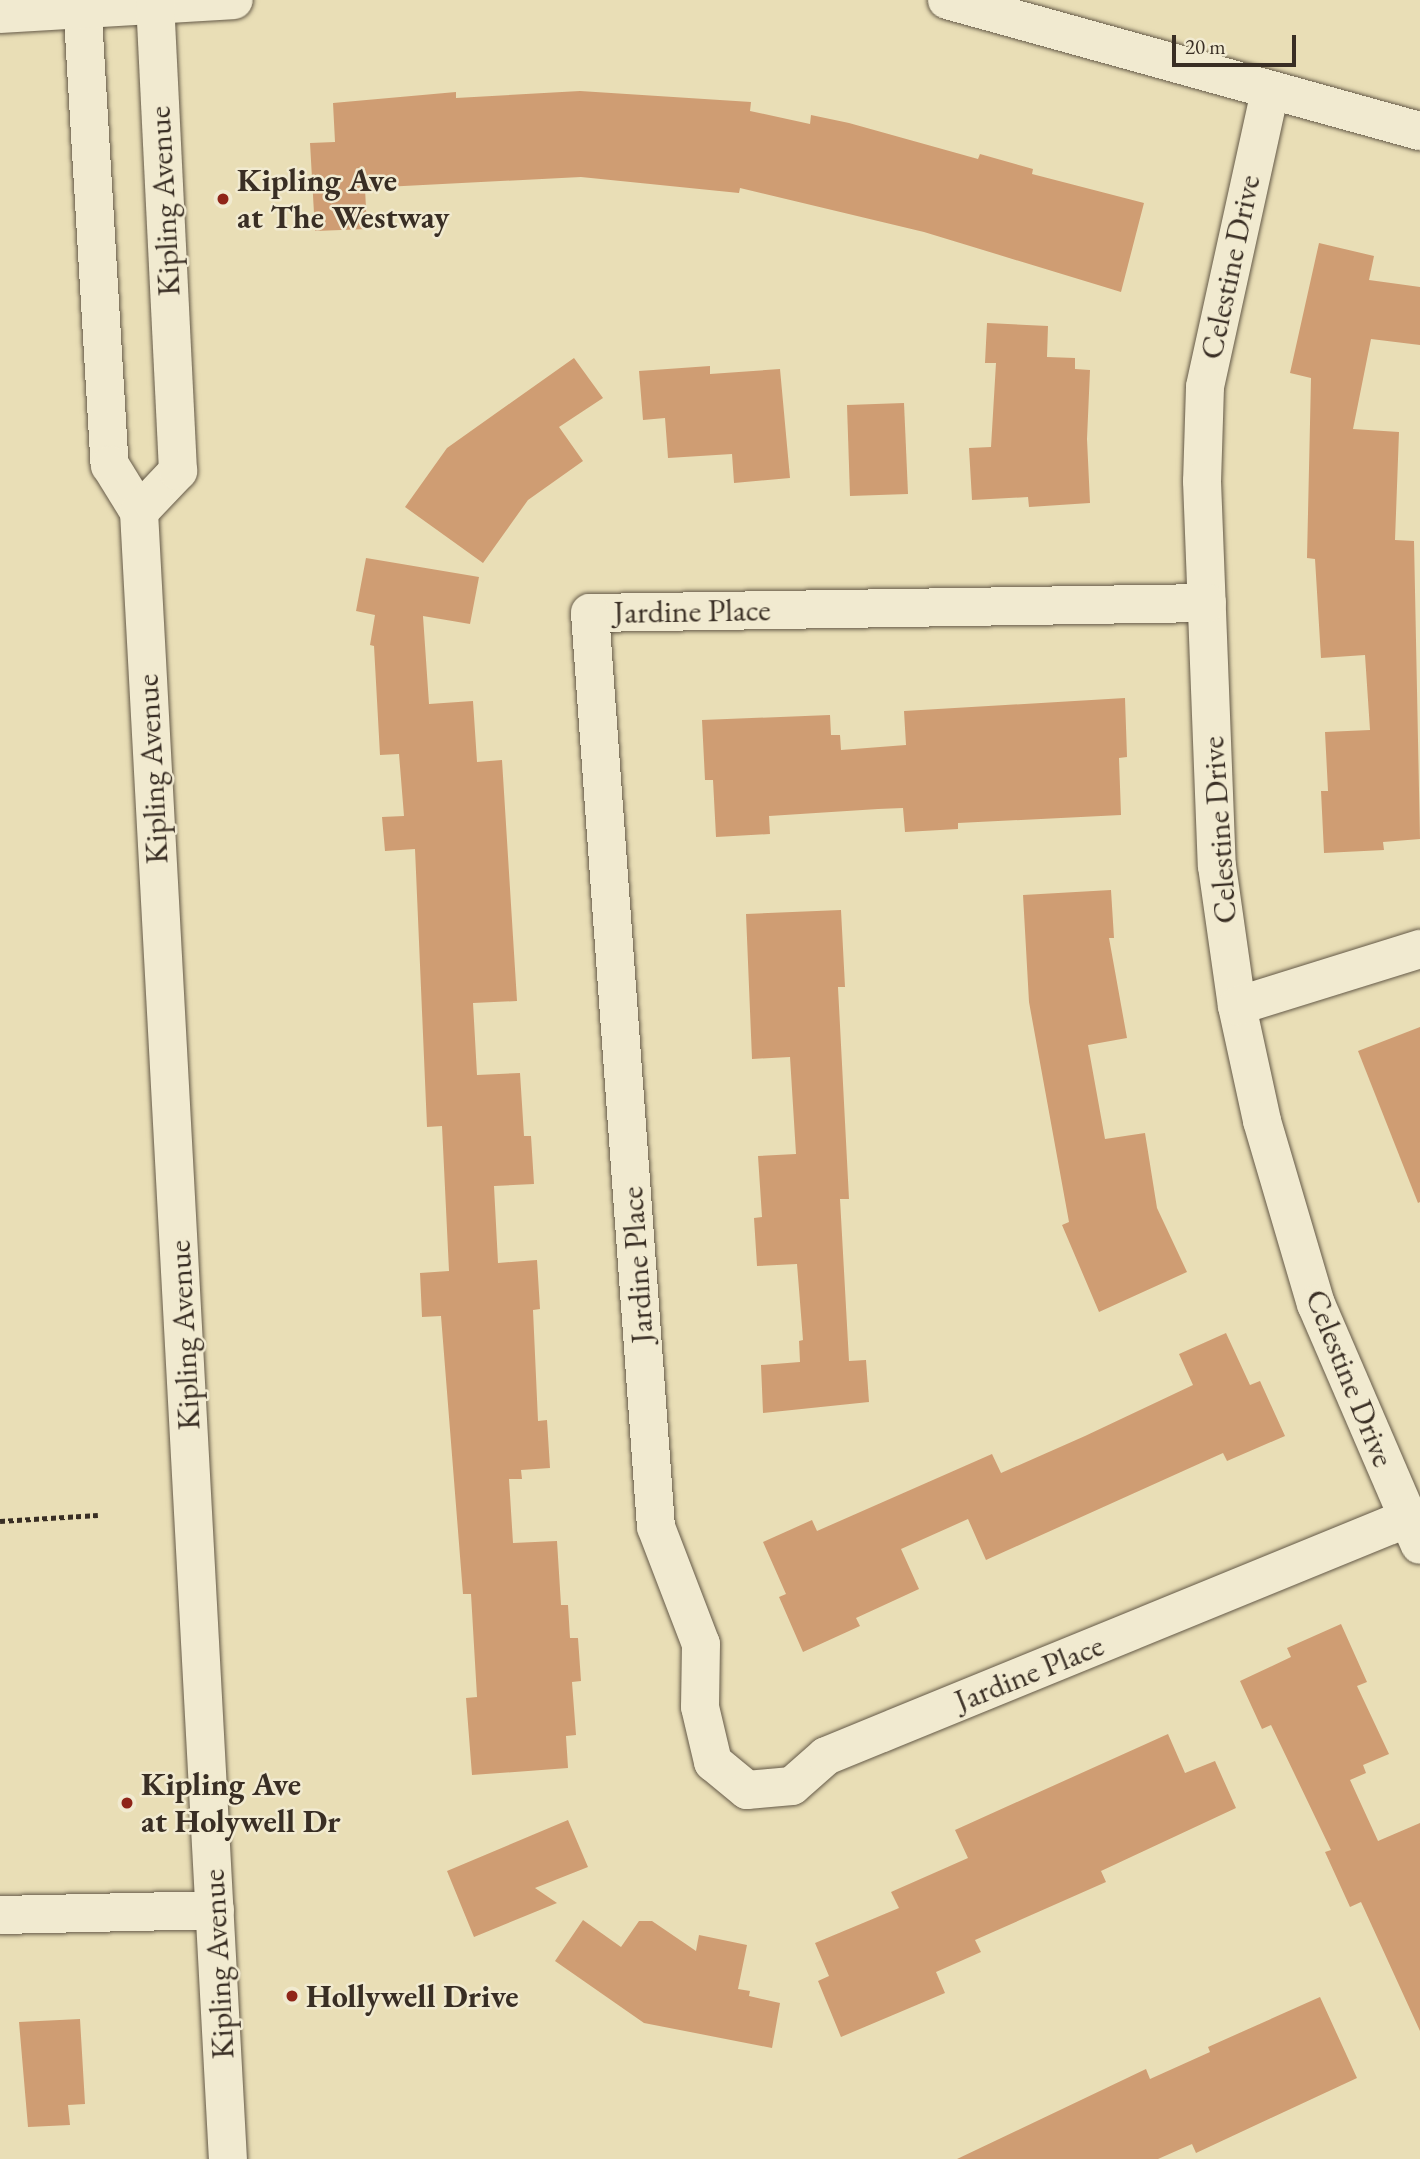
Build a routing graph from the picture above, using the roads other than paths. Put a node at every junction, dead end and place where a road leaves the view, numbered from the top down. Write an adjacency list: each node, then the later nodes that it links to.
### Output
1 (234, 0): 3 (street)
2 (947, 0): 6 (street)
3 (155, 2): 4 (street); 8 (street, Kipling Avenue)
4 (82, 4): 5 (street); 8 (street, Kipling Avenue)
5 (0, 14)
6 (1270, 91): 7 (street); 9 (street, Celestine Drive)
7 (1420, 131)
8 (139, 512): 13 (street, Kipling Avenue)
9 (1207, 603): 11 (street, Celestine Drive); 12 (street, Jardine Place)
10 (1420, 949): 11 (street)
11 (1237, 1006): 12 (street, Celestine Drive)
12 (1414, 1531)
13 (215, 1910): 14 (street); 15 (street, Kipling Avenue)
14 (0, 1915)
15 (228, 2159)

